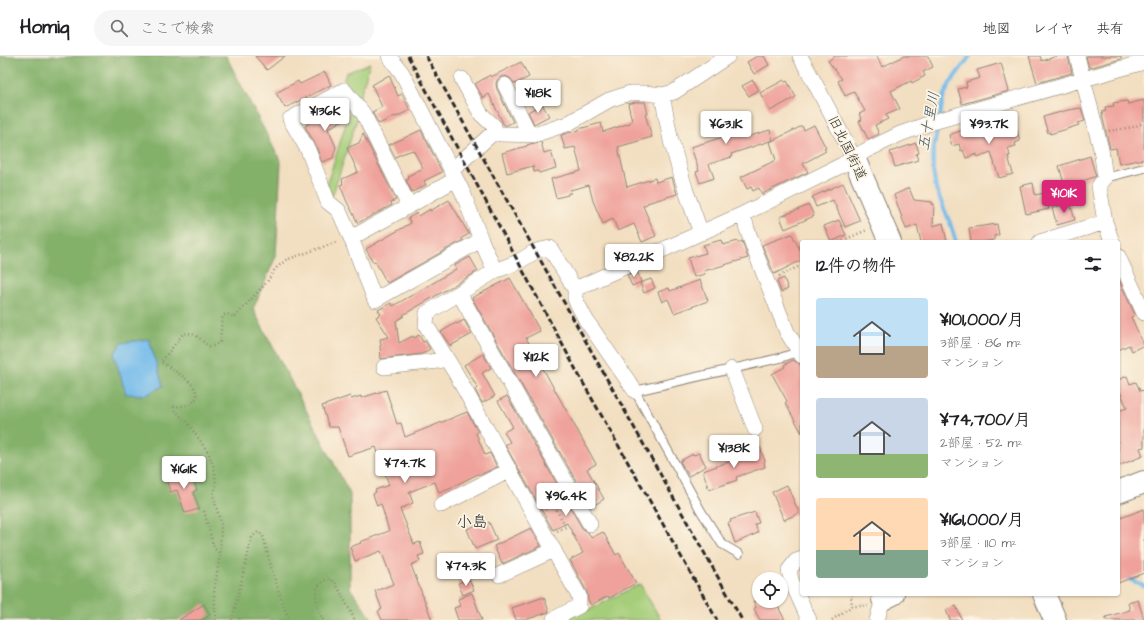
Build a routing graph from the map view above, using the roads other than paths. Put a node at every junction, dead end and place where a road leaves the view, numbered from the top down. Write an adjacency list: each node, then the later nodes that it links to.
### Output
1 (389, 56): 14 (street)
2 (728, 56): 9 (street)
3 (800, 56): 12 (street, 旧北国街道)
4 (1077, 56): 7 (street)
5 (1144, 62): 7 (street)
6 (462, 79): 10 (street)
7 (1084, 79): 12 (street); 15 (street)
8 (505, 85): 11 (street)
9 (662, 95): 11 (street); 19 (street)
10 (494, 132): 11 (street); 14 (street)
11 (530, 134)
12 (854, 158): 17 (street); 20 (street, 旧北国街道)
13 (1144, 168): 15 (lane)
14 (454, 175): 16 (street); 22 (street)
15 (1105, 178): 18 (street)
16 (409, 206): 21 (street); 21 (street)
17 (743, 214): 19 (street); 30 (street)
18 (1105, 222): 23 (street); 24 (street)
19 (701, 233): 27 (street)
20 (886, 233)
21 (351, 238): 22 (street)
22 (480, 240): 26 (street)
23 (1046, 240)
24 (1111, 240)
25 (1120, 260): 29 (street)
26 (495, 271): 27 (street); 28 (street)
27 (574, 289): 35 (street)
28 (459, 293): 32 (street); 41 (street)
29 (1144, 313)
30 (800, 351)
31 (800, 354): 34 (lane)
32 (446, 358): 33 (street); 37 (street)
33 (384, 367)
34 (732, 369): 35 (lane); 36 (street)
35 (635, 390): 43 (lane)
36 (755, 429)
37 (510, 470): 40 (street); 42 (street)
38 (1144, 482): 39 (street)
39 (1120, 491)
40 (441, 505)
41 (590, 524)
42 (554, 550): 45 (street); 47 (street)
43 (739, 554)
44 (800, 560): 48 (street)
45 (499, 575)
46 (1045, 596): 49 (street)
47 (553, 620)
48 (809, 620)
49 (1055, 620)

